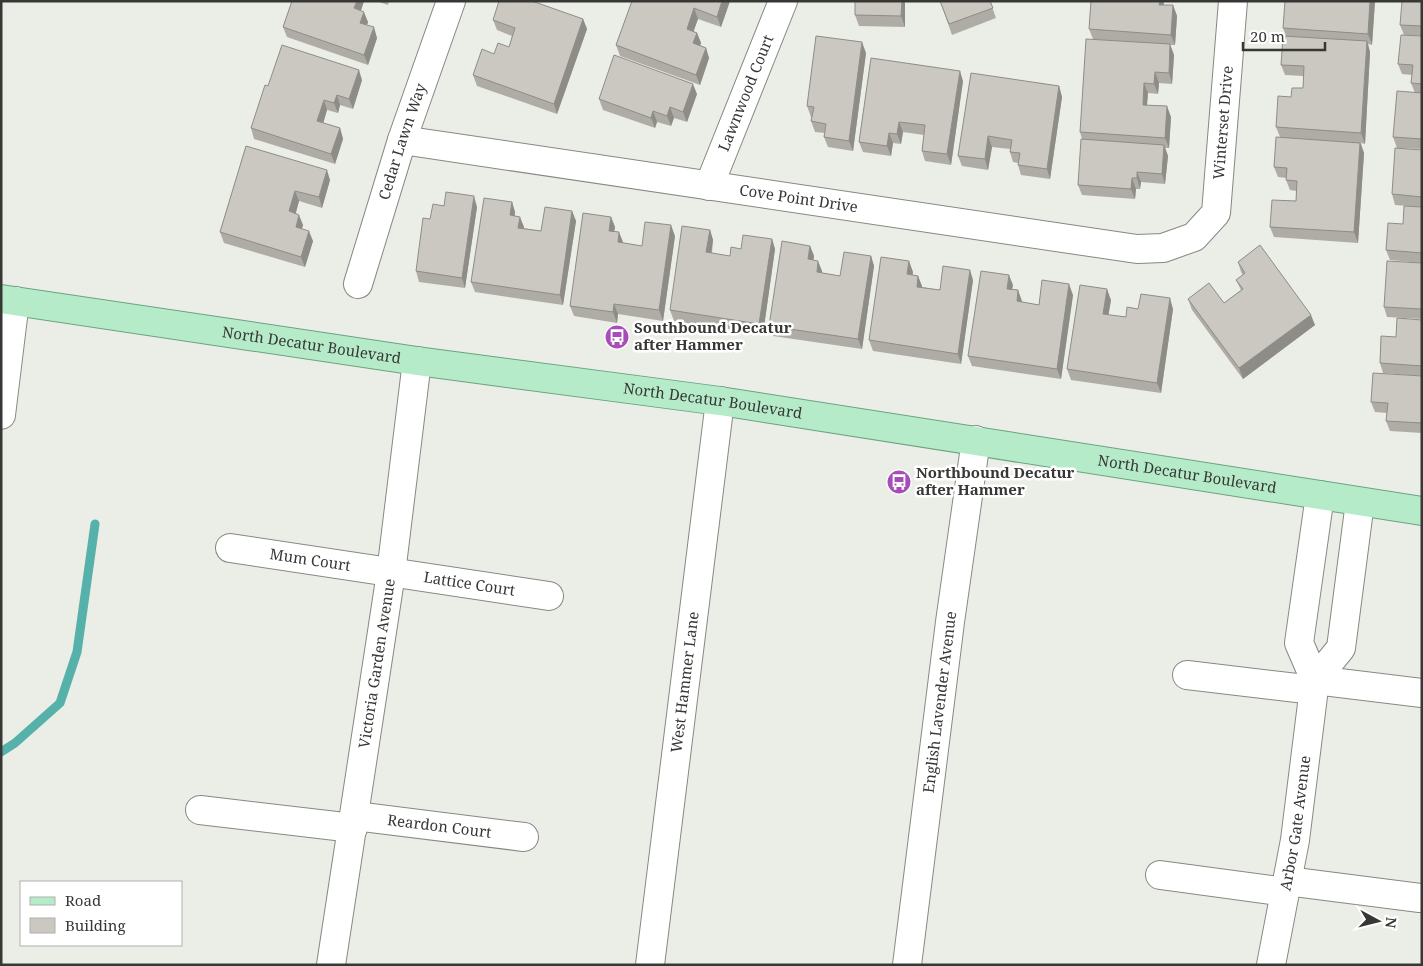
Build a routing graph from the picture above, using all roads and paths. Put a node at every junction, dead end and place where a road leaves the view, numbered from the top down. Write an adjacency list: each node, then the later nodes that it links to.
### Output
1 (451, 1): 4 (street, Cedar Lawn Way)
2 (783, 1): 5 (street, Lawnwood Court)
3 (1232, 1): 6 (street, Winterset Drive)
4 (402, 140): 5 (street, Cove Point Drive); 7 (street, Cedar Lawn Way)
5 (710, 186): 6 (street, Cove Point Drive)
6 (1194, 237)
7 (358, 284)
8 (8, 300): 9 (main road, North Decatur Boulevard); 11 (street)
9 (417, 361): 10 (main road, North Decatur Boulevard); 17 (street, Victoria Garden Avenue)
10 (720, 401): 12 (main road, North Decatur Boulevard); 29 (street, West Hammer Lane)
11 (1, 415)
12 (976, 440): 13 (main road, North Decatur Boulevard); 30 (street, English Lavender Avenue)
13 (1320, 495): 14 (main road, North Decatur Boulevard); 20 (street)
14 (1360, 502): 15 (main road, North Decatur Boulevard); 20 (street)
15 (1422, 510)
16 (230, 548): 17 (street, Mum Court)
17 (391, 573): 18 (street, Lattice Court); 23 (street, Victoria Garden Avenue)
18 (550, 596)
19 (1187, 675): 20 (street)
20 (1314, 685): 21 (street); 26 (street, Arbor Gate Avenue)
21 (1422, 693)
22 (200, 810): 23 (street, Reardon Court)
23 (354, 822): 24 (street, Reardon Court); 28 (street, Victoria Garden Avenue)
24 (524, 837)
25 (1160, 875): 26 (street)
26 (1286, 886): 27 (street); 31 (street, Arbor Gate Avenue)
27 (1420, 898)
28 (331, 965)
29 (650, 965)
30 (907, 965)
31 (1271, 965)

